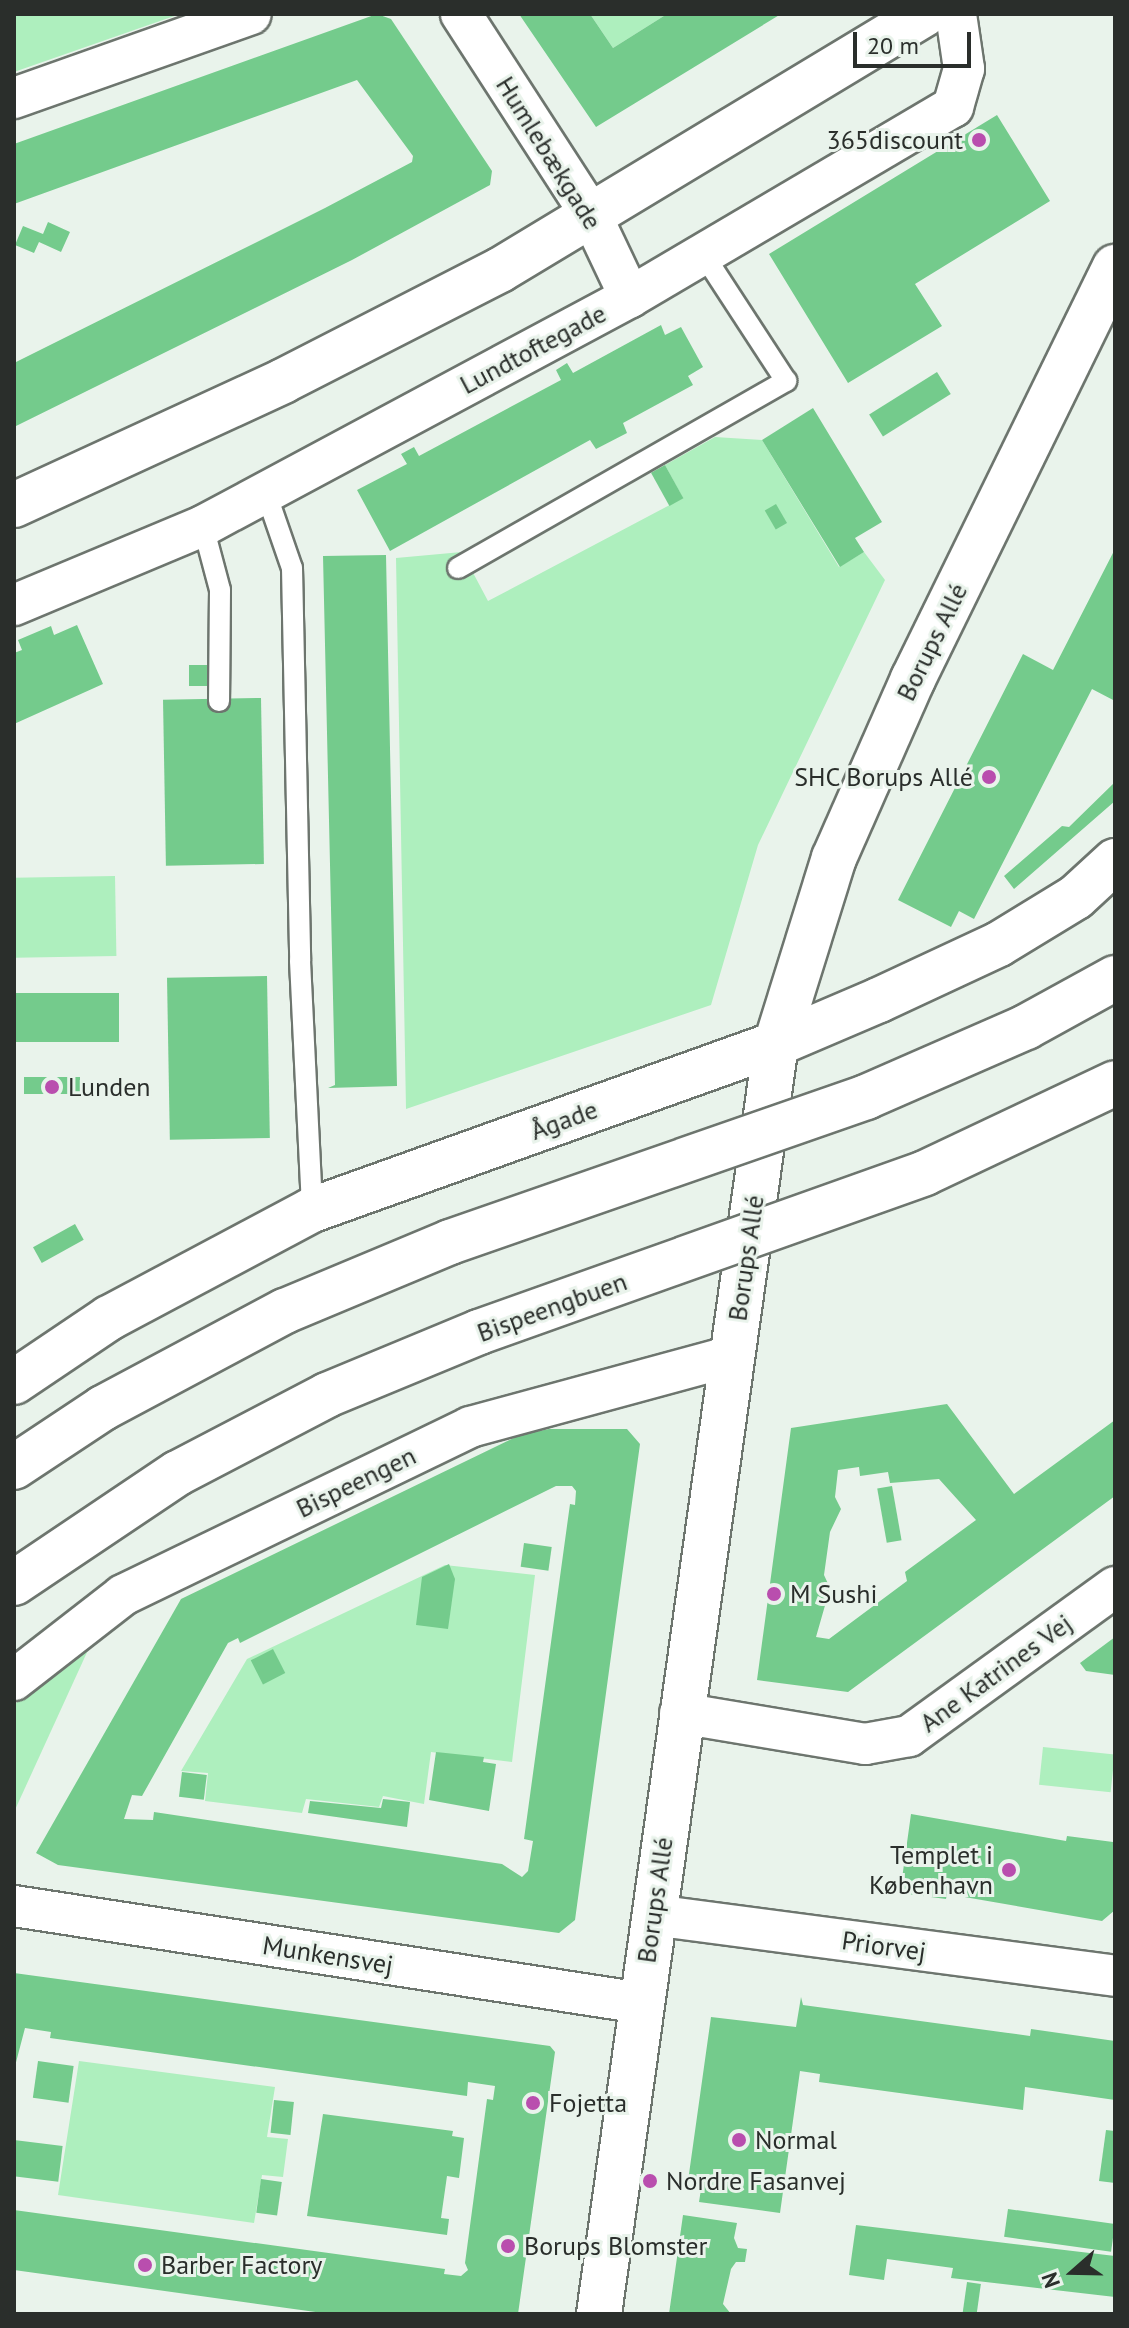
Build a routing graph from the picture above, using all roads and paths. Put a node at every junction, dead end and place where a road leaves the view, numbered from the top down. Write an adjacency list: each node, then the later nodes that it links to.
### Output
1 (251, 14): 5 (street)
2 (461, 14): 6 (street, Humlebækgade)
3 (925, 14): 6 (street)
4 (956, 14): 7 (street, Lundtoftegade)
5 (14, 98)
6 (591, 215): 9 (street, Humlebækgade); 11 (street)
7 (704, 255): 9 (street, Lundtoftegade); 13 (lane)
8 (1115, 267): 18 (street, Borups Allé)
9 (630, 297): 10 (street, Lundtoftegade)
10 (266, 493): 12 (street, Lundtoftegade); 20 (lane)
11 (14, 505)
12 (203, 526): 14 (street, Lundtoftegade); 15 (lane)
13 (458, 568)
14 (14, 605)
15 (219, 701)
16 (1115, 861): 18 (street, Ågade)
17 (1115, 978): 23 (street, bridge)
18 (776, 1044): 20 (street, Ågade); 21 (street, Borups Allé)
19 (1115, 1083): 24 (street, Bispeengbuen, bridge)
20 (312, 1210): 22 (street, Ågade)
21 (732, 1356): 26 (street, Bispeengen); 27 (street, Borups Allé)
22 (14, 1382)
23 (14, 1467)
24 (14, 1583)
25 (1115, 1587): 27 (street, Ane Katrines Vej)
26 (14, 1680)
27 (680, 1713): 29 (street, Borups Allé)
28 (14, 1906): 31 (street, Munkensvej)
29 (653, 1915): 30 (street, Priorvej); 31 (street, Borups Allé)
30 (1115, 1976)
31 (641, 2003): 32 (street, Borups Allé)
32 (599, 2314)

